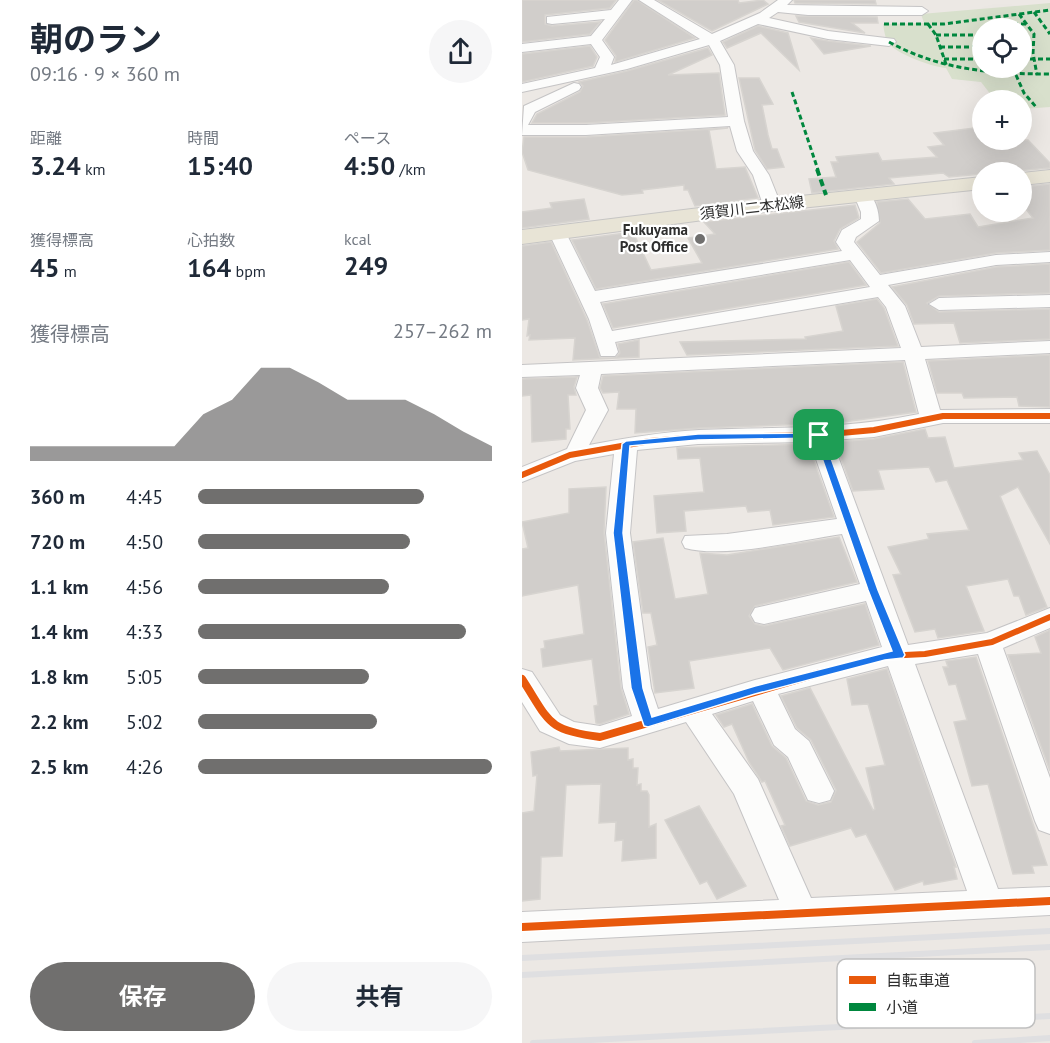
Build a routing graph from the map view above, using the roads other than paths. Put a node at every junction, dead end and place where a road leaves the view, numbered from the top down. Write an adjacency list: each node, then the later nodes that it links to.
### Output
1 (626, 0): 7 (street)
2 (672, 2): 3 (street)
3 (649, 3): 10 (street)
4 (782, 4): 5 (street); 9 (street)
5 (883, 5): 6 (street)
6 (922, 10)
7 (613, 14): 8 (street); 11 (street)
8 (552, 20)
9 (758, 20): 10 (street); 12 (street)
10 (709, 38): 14 (street); 15 (street); 18 (street)
11 (595, 40): 13 (street); 14 (street)
12 (889, 42)
13 (522, 48)
14 (615, 52): 15 (street)
15 (601, 70): 16 (street)
16 (581, 76): 17 (street); 19 (street)
17 (522, 88)
18 (736, 121): 20 (street); 25 (street)
19 (522, 123)
20 (522, 130)
21 (1050, 176): 22 (main road)
22 (1032, 178)
23 (972, 184): 24 (main road, 須賀川二本松線)
24 (862, 195): 25 (main road, 須賀川二本松線); 28 (street)
25 (772, 205): 26 (main road, 須賀川二本松線)
26 (558, 233): 27 (main road, 須賀川二本松線); 31 (street)
27 (522, 237)
28 (855, 254): 30 (street); 31 (street)
29 (1050, 257): 30 (street)
30 (880, 286): 34 (street); 36 (street)
31 (589, 298): 34 (street)
32 (1050, 301): 33 (street)
33 (939, 304)
34 (606, 338): 37 (street)
35 (1050, 347): 36 (street)
36 (912, 353): 37 (street); 40 (street)
37 (599, 367): 38 (street); 44 (street)
38 (522, 371)
39 (1047, 416): 40 (street); 42 (street)
40 (932, 419): 41 (street)
41 (819, 435): 43 (street); 46 (street)
42 (1050, 438)
43 (626, 444): 44 (street); 56 (street)
44 (579, 453): 45 (street)
45 (522, 475)
46 (851, 525): 47 (street); 48 (street)
47 (694, 542)
48 (873, 590): 49 (street); 52 (street)
49 (764, 615)
50 (1050, 617): 51 (street)
51 (988, 643): 52 (street); 58 (street)
52 (899, 655): 54 (street); 60 (street)
53 (522, 679): 56 (street)
54 (761, 689): 55 (street); 57 (street)
55 (693, 709): 56 (street); 61 (street)
56 (648, 723)
57 (819, 791)
58 (1050, 820)
59 (1050, 902): 60 (street)
60 (988, 905): 61 (street)
61 (798, 913): 62 (street)
62 (522, 927)

